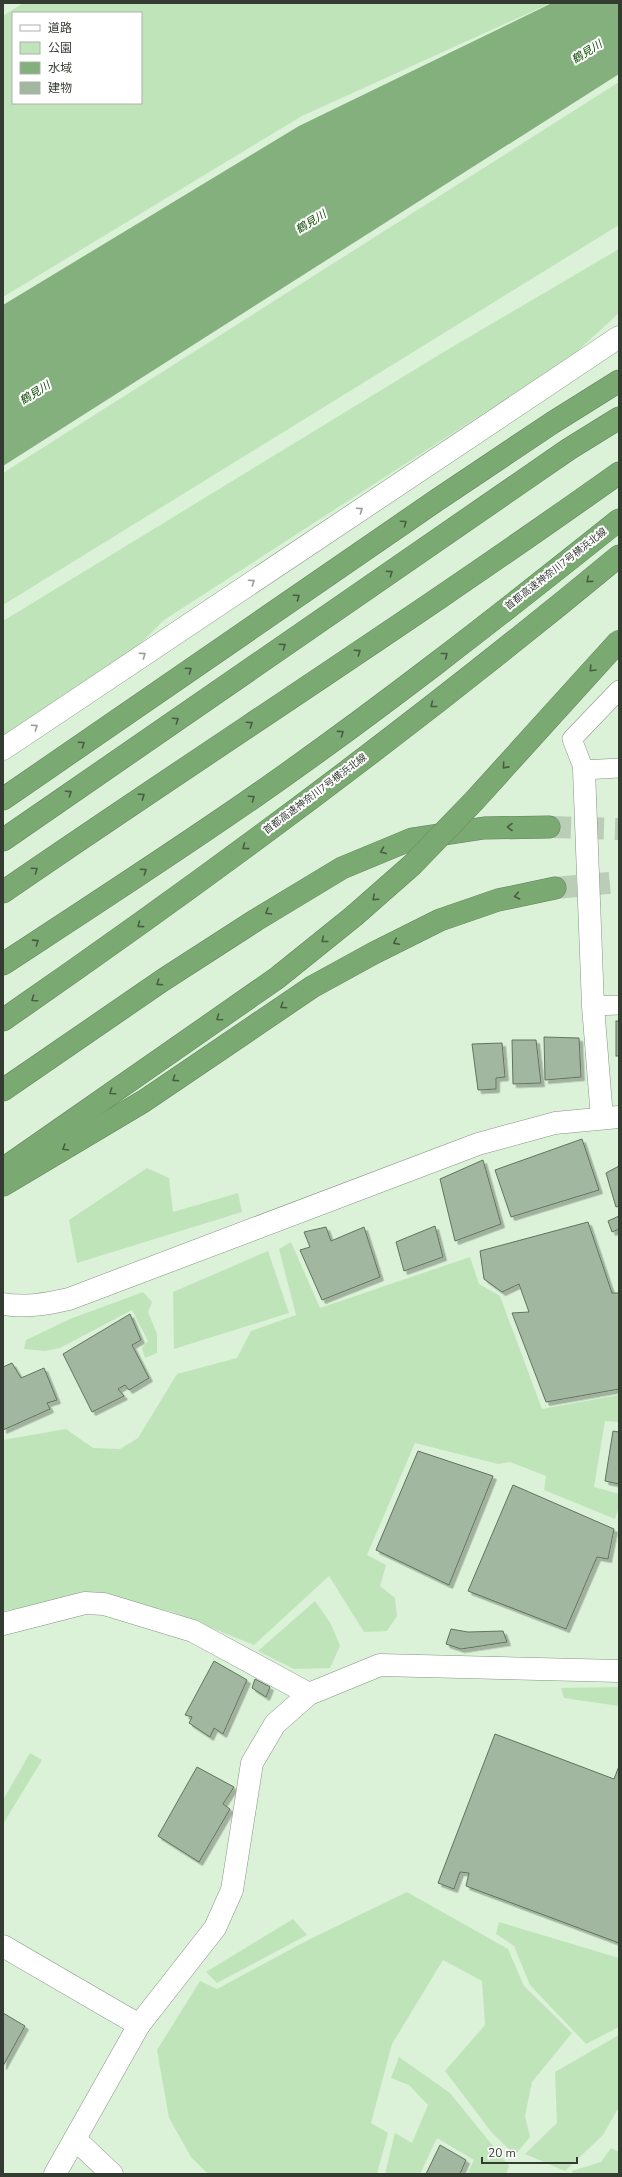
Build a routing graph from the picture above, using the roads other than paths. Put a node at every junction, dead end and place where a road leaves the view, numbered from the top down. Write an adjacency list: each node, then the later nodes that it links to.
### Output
1 (619, 337): 9 (street, one-way to 1)
2 (619, 381): 12 (highway, one-way to 2)
3 (619, 418): 14 (highway, one-way to 3)
4 (619, 473): 16 (highway, one-way to 4)
5 (618, 520): 17 (highway, 首都高速神奈川7号横浜北線, one-way to 5)
6 (619, 556): 20 (highway, 首都高速神奈川7号横浜北線, one-way to 20)
7 (619, 641): 23 (highway, one-way to 23, bridge)
8 (619, 690): 11 (lane)
9 (3, 749)
10 (619, 768): 11 (lane)
11 (584, 770): 19 (street)
12 (3, 799)
13 (549, 827): 21 (highway, one-way to 21)
14 (3, 840)
15 (555, 888): 24 (highway, one-way to 24)
16 (3, 892)
17 (3, 964)
18 (619, 1005): 19 (lane)
19 (593, 1006): 22 (street)
20 (3, 1020)
21 (3, 1090)
22 (611, 1118): 25 (street)
23 (3, 1169)
24 (3, 1185)
25 (3, 1304)
26 (3, 1624): 28 (street)
27 (619, 1672): 28 (street)
28 (309, 1694): 30 (street)
29 (3, 1946): 30 (street)
30 (139, 2025): 31 (street)
31 (75, 2139): 32 (street); 33 (street)
32 (55, 2174)
33 (112, 2174)

